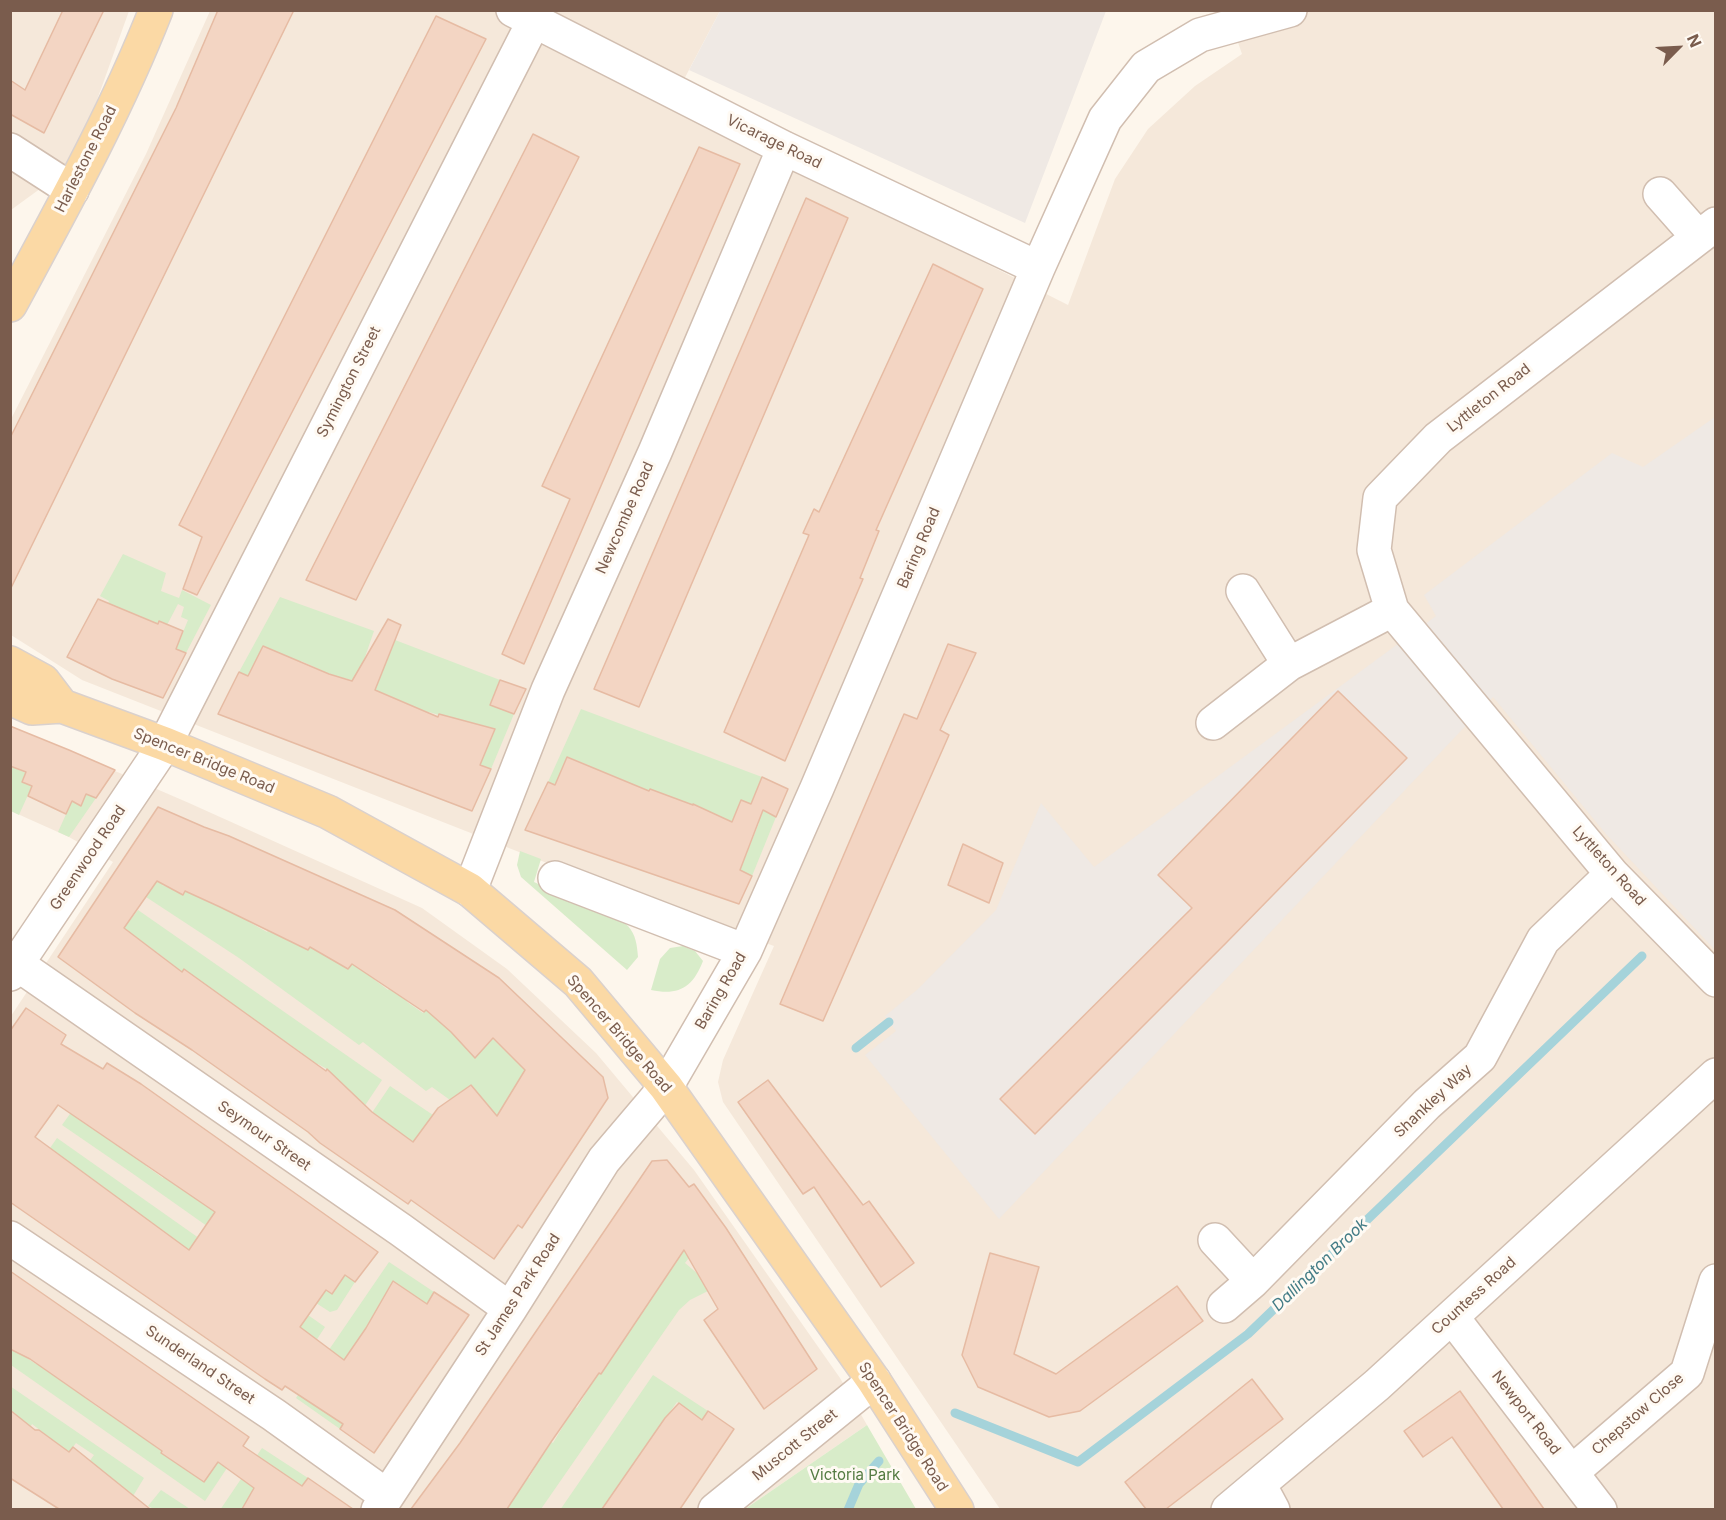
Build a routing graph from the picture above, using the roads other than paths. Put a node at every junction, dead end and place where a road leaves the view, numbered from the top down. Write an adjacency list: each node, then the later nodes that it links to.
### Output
1 (156, 10): 7 (main road, Harlestone Road)
2 (1290, 10): 4 (street, Baring Road)
3 (523, 16): 5 (street, Vicarage Road); 19 (street, Symington Street)
4 (1194, 22): 10 (street, Baring Road)
5 (784, 148): 10 (street, Vicarage Road); 22 (street, Newcombe Road)
6 (10, 150): 7 (street)
7 (72, 190): 11 (main road, Harlestone Road)
8 (1660, 194): 9 (street, Lyttleton Road)
9 (1707, 230): 13 (street, Lyttleton Road)
10 (1038, 268): 23 (street, Baring Road)
11 (10, 305)
12 (1243, 591): 15 (street)
13 (1392, 610): 15 (street); 20 (street, Lyttleton Road)
14 (10, 663): 17 (main road)
15 (1289, 664): 18 (street)
16 (10, 698): 17 (main road, Spencer Bridge Road)
17 (62, 706): 19 (main road, Spencer Bridge Road)
18 (1213, 723)
19 (165, 744): 22 (main road, Spencer Bridge Road); 24 (street, Greenwood Road)
20 (1612, 874): 25 (street, Lyttleton Road); 30 (street, Shankley Way)
21 (555, 878): 23 (street)
22 (470, 890): 27 (main road, Spencer Bridge Road)
23 (745, 951): 27 (street, Baring Road)
24 (14, 969): 33 (street, Seymour Street)
25 (1716, 980)
26 (1716, 1075): 34 (street, Countess Road)
27 (666, 1088): 33 (street, St James Park Road); 35 (main road, Spencer Bridge Road)
28 (10, 1238): 38 (street, Sunderland Street)
29 (1215, 1240): 30 (street)
30 (1253, 1281): 32 (street, Shankley Way)
31 (1716, 1281): 36 (street, Chepstow Close)
32 (1224, 1306)
33 (510, 1309): 38 (street, St James Park Road)
34 (1452, 1317): 36 (street, Newport Road); 37 (street, Countess Road)
35 (874, 1381): 39 (street, Muscott Street); 40 (main road, Spencer Bridge Road)
36 (1572, 1472): 42 (street, Newport Road)
37 (1266, 1497): 41 (street, Countess Road)
38 (383, 1503)
39 (715, 1509)
40 (957, 1509)
41 (1228, 1509)
42 (1600, 1509)

